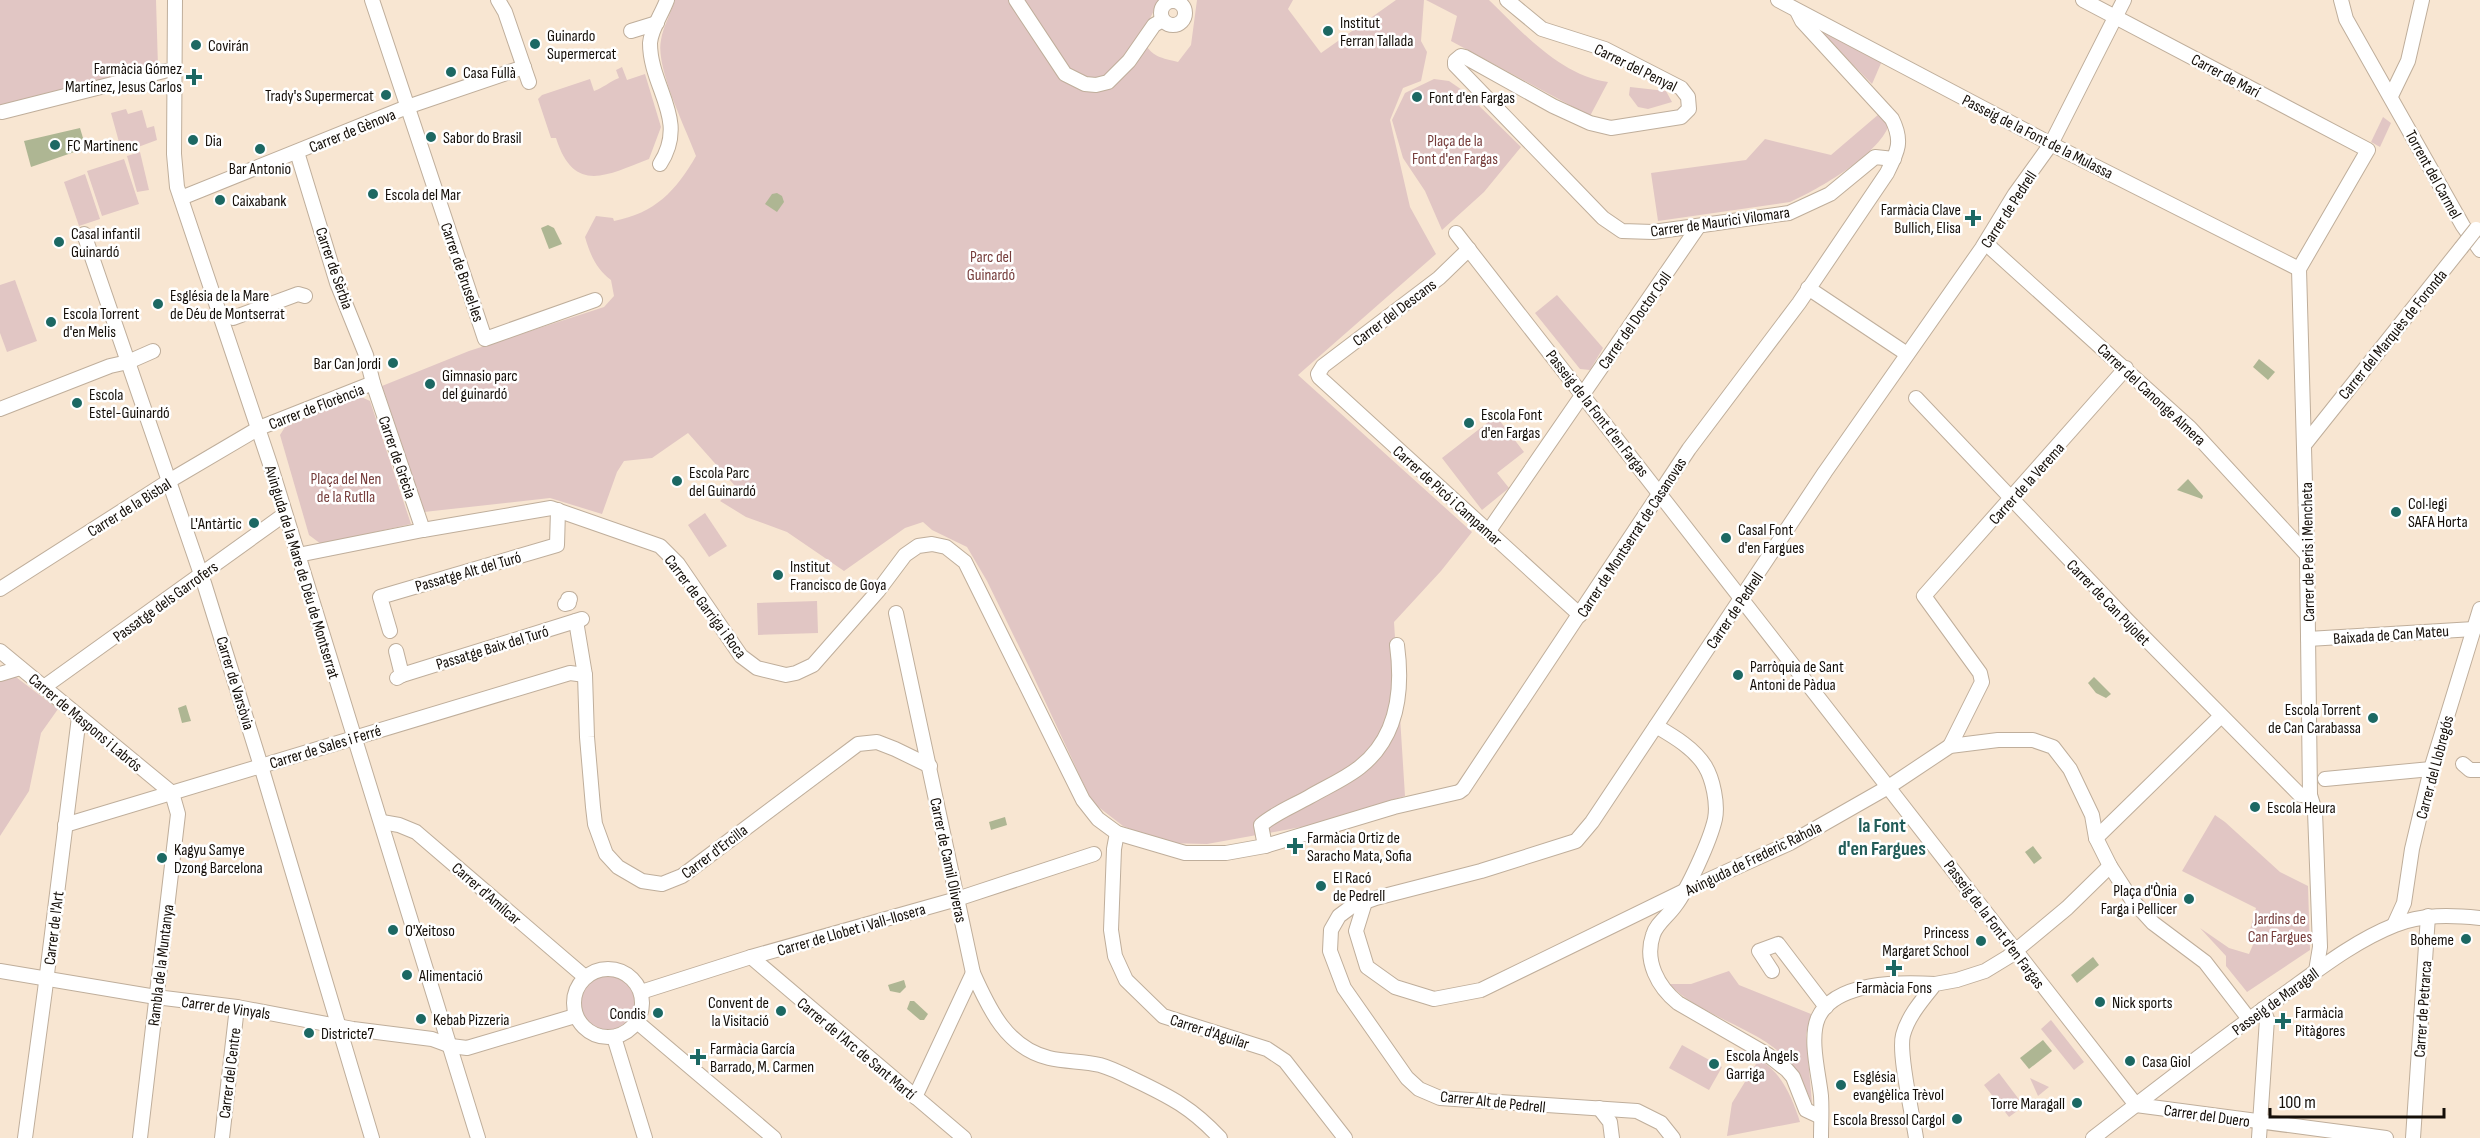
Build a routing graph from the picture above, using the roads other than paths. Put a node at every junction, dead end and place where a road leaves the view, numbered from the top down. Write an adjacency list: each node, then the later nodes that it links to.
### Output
1 (175, 0): 31 (street, Avinguda de la Mare de Déu de Montserrat)
2 (372, 0): 23 (street, Carrer de Brusel·les)
3 (498, 0): 19 (street)
4 (667, 0): 16 (street)
5 (1016, 0): 15 (street)
6 (1507, 0): 18 (street, Carrer del Penyal)
7 (1778, 0): 13 (street, Passeig de la Font de la Mulassa)
8 (2083, 0): 14 (street, Carrer de Marí)
9 (2124, 0): 14 (street, Carrer de Pedrell)
10 (2341, 0): 22 (street, Torrent del Carmel)
11 (2422, 0): 22 (street)
12 (1175, 1): 15 (street); 15 (street)
13 (1801, 5): 25 (street, Passeig de la Font de la Mulassa); 27 (street, Carrer de Montserrat de Casanovas)
14 (2116, 17): 25 (street, Carrer de Pedrell); 39 (street, Carrer de Marí)
15 (1163, 20)
16 (657, 23): 17 (street); 28 (street)
17 (631, 31)
18 (1457, 58): 32 (street, Carrer de Maurici Vilomara)
19 (524, 67): 21 (street); 23 (street, Carrer de Gènova)
20 (164, 71): 24 (street)
21 (530, 82)
22 (2391, 96): 38 (street, Torrent del Carmel)
23 (407, 107): 26 (street, Carrer de Gènova); 42 (street, Carrer de Brusel·les)
24 (2, 112)
25 (2051, 144): 36 (street, Carrer de Pedrell); 39 (street, Passeig de la Font de la Mulassa)
26 (297, 152): 31 (street, Carrer de Gènova); 49 (street, Carrer de Sèrbia)
27 (1894, 159): 29 (street, Carrer de Maurici Vilomara); 30 (street, Carrer de Montserrat de Casanovas)
28 (660, 164)
29 (1866, 164): 30 (street); 32 (street, Carrer de Maurici Vilomara)
30 (1887, 172): 40 (street, Carrer de Montserrat de Casanovas)
31 (181, 198): 53 (street, Avinguda de la Mare de Déu de Montserrat)
32 (1698, 227): 50 (street, Carrer del Doctor Coll)
33 (2478, 227): 54 (street, Carrer del Marquès de Foronda, bridge)
34 (1456, 233): 37 (street, Passeig de la Font d'en Fargas)
35 (84, 234): 46 (street, Carrer de Varsòvia)
36 (1987, 242): 45 (street, Carrer de Pedrell); 47 (street, Carrer del Canonge Almera)
37 (1469, 249): 48 (street, Carrer del Descans); 50 (street, Passeig de la Font d'en Fargas)
38 (2480, 250)
39 (2299, 269): 54 (street, Carrer de Peris i Mencheta)
40 (1808, 288): 45 (street); 56 (street, Carrer de Montserrat de Casanovas)
41 (305, 296): 43 (street)
42 (595, 300)
43 (233, 318)
44 (153, 351): 46 (street)
45 (1907, 354): 66 (street, Carrer de Pedrell)
46 (128, 362): 52 (street); 55 (street, Carrer de Varsòvia)
47 (2126, 368): 57 (street, Carrer de la Verema); 63 (street, Carrer del Canonge Almera)
48 (1318, 374): 61 (street, Carrer de Picó i Campamar)
49 (373, 383): 53 (street, Carrer de Florència); 60 (street, Carrer de Grècia)
50 (1583, 393): 56 (street, Passeig de la Font d'en Fargas); 61 (street, Carrer del Doctor Coll)
51 (1916, 398): 57 (street, Carrer de Can Pujolet)
52 (0, 409)
53 (259, 428): 55 (street, Carrer de la Bisbal); 59 (street, Avinguda de la Mare de Déu de Montserrat)
54 (2305, 444): 63 (street, Carrer de Peris i Mencheta)
55 (169, 481): 64 (street, Carrer de Varsòvia); 65 (street, Carrer de la Bisbal)
56 (1659, 492): 66 (street, Passeig de la Font d'en Fargas); 69 (street, Carrer de Montserrat de Casanovas)
57 (2011, 500): 81 (street, Carrer de Can Pujolet); 85 (street, Carrer de la Verema)
58 (558, 510): 60 (street, Carrer de Garriga i Roca); 72 (street, Passatge Alt del Turó); 97 (street, Carrer de Garriga i Roca)
59 (285, 514): 62 (street, Avinguda de la Mare de Déu de Montserrat); 64 (street, Passatge dels Garrofers)
60 (423, 530): 62 (street, Carrer de Garriga i Roca)
61 (1488, 532): 69 (street, Carrer de Picó i Campamar)
62 (298, 555): 84 (street, Avinguda de la Mare de Déu de Montserrat)
63 (2307, 555): 73 (street, Carrer de Peris i Mencheta)
64 (201, 574): 80 (street, Passatge dels Garrofers); 87 (street, Carrer de Varsòvia)
65 (0, 589)
66 (1742, 599): 83 (street, Carrer de Pedrell); 92 (street, Passeig de la Font d'en Fargas)
67 (2480, 609): 71 (street, Carrer del Llobregós)
68 (896, 613): 88 (street, Carrer de Camil Oliveras)
69 (1580, 615): 99 (street, Carrer de Montserrat de Casanovas)
70 (579, 620): 76 (street, Passatge Baix del Turó); 79 (street, Carrer d'Ercilla)
71 (2474, 629): 73 (street, Baixada de Can Mateu); 89 (street, Carrer del Llobregós)
72 (390, 631)
73 (2308, 639): 94 (street, Carrer de Peris i Mencheta)
74 (1397, 645): 99 (street)
75 (0, 651): 77 (street, Carrer de Maspons i Labrós)
76 (396, 651)
77 (21, 668): 78 (street); 80 (street, Carrer de Maspons i Labrós)
78 (0, 674)
79 (585, 675): 84 (street, Carrer de Sales i Ferré); 88 (street, Carrer d'Ercilla)
80 (44, 687): 82 (street, Carrer de Maspons i Labrós)
81 (2221, 716): 94 (street, Carrer de Can Pujolet); 98 (street)
82 (79, 717): 93 (street, Carrer de Maspons i Labrós); 96 (street, Carrer de l'Art)
83 (1656, 726): 102 (street); 104 (street, Carrer de Pedrell)
84 (354, 738): 87 (street, Carrer de Sales i Ferré); 95 (street, Avinguda de la Mare de Déu de Montserrat)
85 (1950, 746): 92 (street, Avinguda de Frederic Rahola); 98 (street, Avinguda de Frederic Rahola)
86 (2463, 764): 90 (street)
87 (261, 766): 93 (street, Carrer de Sales i Ferré); 126 (street, Carrer de Varsòvia)
88 (930, 766): 103 (street, Carrer de Camil Oliveras)
89 (2431, 769): 91 (street); 107 (street, Carrer del Llobregós)
90 (2480, 770)
91 (2325, 779)
92 (1890, 786): 102 (street, Avinguda de Frederic Rahola); 109 (street, Passeig de la Font d'en Fargas)
93 (172, 794): 96 (street, Carrer de Sales i Ferré); 119 (street, Rambla de la Muntanya)
94 (2310, 795): 113 (street, Carrer de Peris i Mencheta)
95 (382, 822): 115 (street, Carrer d'Amílcar); 128 (street, Avinguda de la Mare de Déu de Montserrat)
96 (66, 825): 116 (street, Carrer de l'Art)
97 (1117, 833): 99 (street, Carrer de Montserrat de Casanovas); 143 (street, Carrer d'Aguilar)
98 (2096, 838): 101 (street, Avinguda de Frederic Rahola)
99 (1265, 846)
100 (1094, 854): 103 (street, Carrer de Llobet i Vall-llosera)
101 (2110, 866): 109 (street); 124 (street, Avinguda de Frederic Rahola)
102 (1684, 891): 104 (street, Avinguda de Frederic Rahola); 132 (street)
103 (957, 899): 110 (street, Carrer de Llobet i Vall-llosera); 114 (street, Carrer de Camil Oliveras)
104 (1365, 902): 108 (street, Carrer de Pedrell)
105 (2428, 916): 106 (street, Passeig de Maragall); 107 (street, Passeig de Maragall); 151 (street, Carrer de Petrarca)
106 (2480, 918)
107 (2394, 925): 113 (street, Passeig de Maragall)
108 (1331, 930): 131 (street, Carrer Alt de Pedrell)
109 (2015, 951): 117 (street); 130 (street, Passeig de la Font d'en Fargas)
110 (751, 957): 118 (street, Carrer de Llobet i Vall-llosera); 129 (street, Carrer de l'Arc de Sant Martí)
111 (0, 971): 116 (street, Carrer de Vinyals)
112 (1773, 971): 121 (street)
113 (2316, 971): 122 (street, Passeig de Maragall)
114 (973, 973): 129 (street); 142 (street)
115 (585, 977): 118 (street); 123 (street)
116 (47, 978): 119 (street, Carrer de Vinyals); 134 (street, Carrer de l'Art)
117 (1935, 984): 121 (street); 147 (street)
118 (641, 992): 125 (street)
119 (156, 997): 120 (street, Carrer de Vinyals); 135 (street, Rambla de la Muntanya)
120 (237, 1007): 126 (street, Carrer de Vinyals); 136 (street, Carrer del Centre)
121 (1826, 1007): 132 (street)
122 (2263, 1009): 124 (street, Passeig de Maragall); 133 (street)
123 (575, 1016): 127 (street); 128 (street)
124 (2248, 1019): 130 (street, Passeig de Maragall)
125 (637, 1022): 127 (street); 140 (street)
126 (338, 1025): 128 (street, Carrer de Vinyals); 137 (street, Carrer de Varsòvia)
127 (614, 1037): 139 (street)
128 (451, 1046): 138 (street, Avinguda de la Mare de Déu de Montserrat)
129 (915, 1097): 141 (street, Carrer de l'Arc de Sant Martí)
130 (2136, 1105): 133 (street, Carrer del Duero); 148 (street, Passeig de Maragall)
131 (1599, 1108): 144 (street); 145 (street, Carrer Alt de Pedrell)
132 (1821, 1117): 146 (street)
133 (2260, 1122): 149 (street); 150 (street, Carrer del Duero)
134 (25, 1138)
135 (140, 1138)
136 (222, 1138)
137 (372, 1138)
138 (478, 1138)
139 (645, 1138)
140 (774, 1138)
141 (964, 1138)
142 (1220, 1138)
143 (1346, 1138)
144 (1612, 1138)
145 (1673, 1138)
146 (1821, 1138)
147 (1916, 1138)
148 (2093, 1138)
149 (2259, 1138)
150 (2386, 1138)
151 (2414, 1138)

